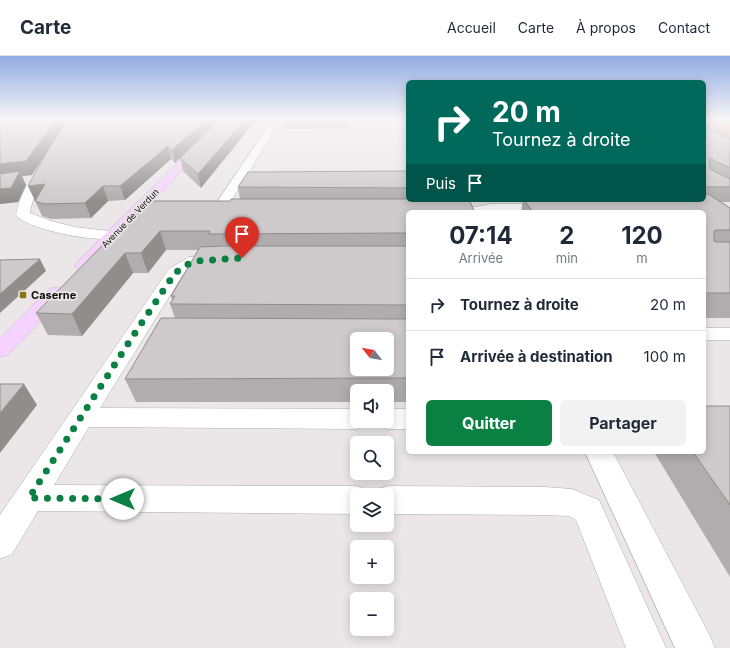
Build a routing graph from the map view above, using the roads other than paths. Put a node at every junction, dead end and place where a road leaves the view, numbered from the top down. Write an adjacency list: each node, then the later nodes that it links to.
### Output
1 (56, 147): 4 (street)
2 (199, 147): 10 (main road, Avenue de Verdun)
3 (259, 147): 9 (street)
4 (36, 179): 5 (street); 10 (street)
5 (22, 181)
6 (479, 208): 7 (street); 8 (street)
7 (568, 208)
8 (450, 210)
9 (252, 211)
10 (112, 235): 16 (main road, Avenue de Verdun)
11 (242, 258): 12 (street)
12 (135, 333): 13 (street); 17 (street)
13 (158, 333)
14 (706, 334): 15 (street)
15 (730, 334)
16 (0, 350)
17 (81, 417): 18 (street); 22 (street)
18 (350, 419)
19 (394, 419): 20 (street)
20 (406, 419)
21 (600, 454): 27 (street)
22 (29, 498): 23 (street); 25 (street)
23 (350, 500)
24 (394, 500): 26 (street)
25 (0, 543)
26 (646, 648)
27 (695, 648)

